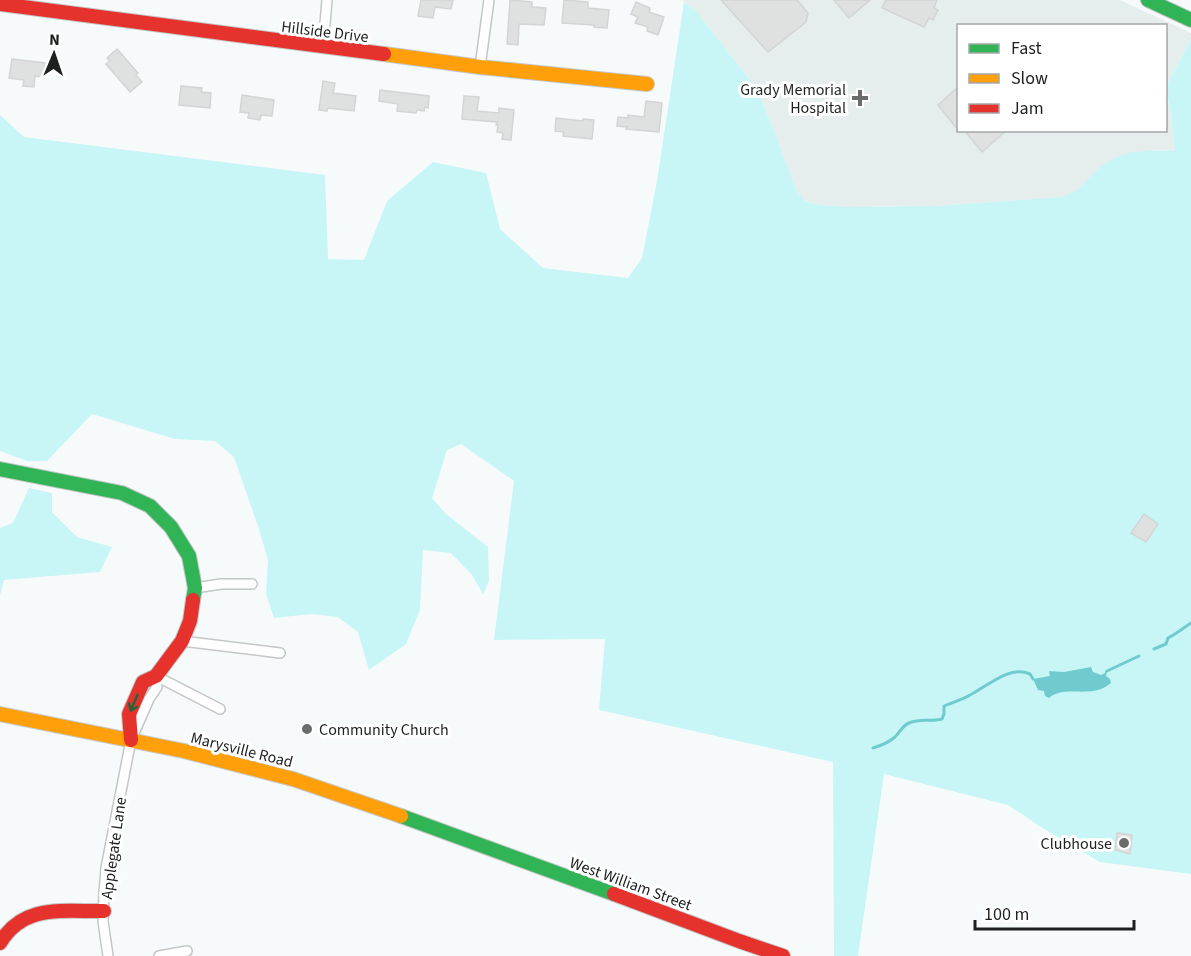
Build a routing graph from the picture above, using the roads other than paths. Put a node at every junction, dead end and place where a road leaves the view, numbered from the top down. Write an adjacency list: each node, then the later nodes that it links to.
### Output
1 (327, 0): 6 (street)
2 (489, 0): 7 (street)
3 (1148, 0): 5 (main road)
4 (0, 4): 6 (main road, Hillside Drive)
5 (1191, 20)
6 (323, 48): 7 (main road, Hillside Drive)
7 (480, 67): 8 (main road, Hillside Drive)
8 (647, 84)
9 (0, 470): 11 (main road)
10 (252, 584): 11 (street)
11 (195, 588): 12 (main road)
12 (182, 641): 13 (street); 14 (main road)
13 (280, 652)
14 (156, 676): 15 (street); 17 (main road)
15 (220, 709)
16 (0, 714): 17 (main road, Marysville Road)
17 (130, 740): 18 (main road, Marysville Road); 19 (street, Applegate Lane)
18 (469, 840): 24 (main road, West William Street)
19 (104, 911): 20 (main road); 22 (street, Applegate Lane)
20 (0, 943)
21 (187, 951): 23 (street)
22 (108, 956)
23 (159, 956)
24 (783, 956)

